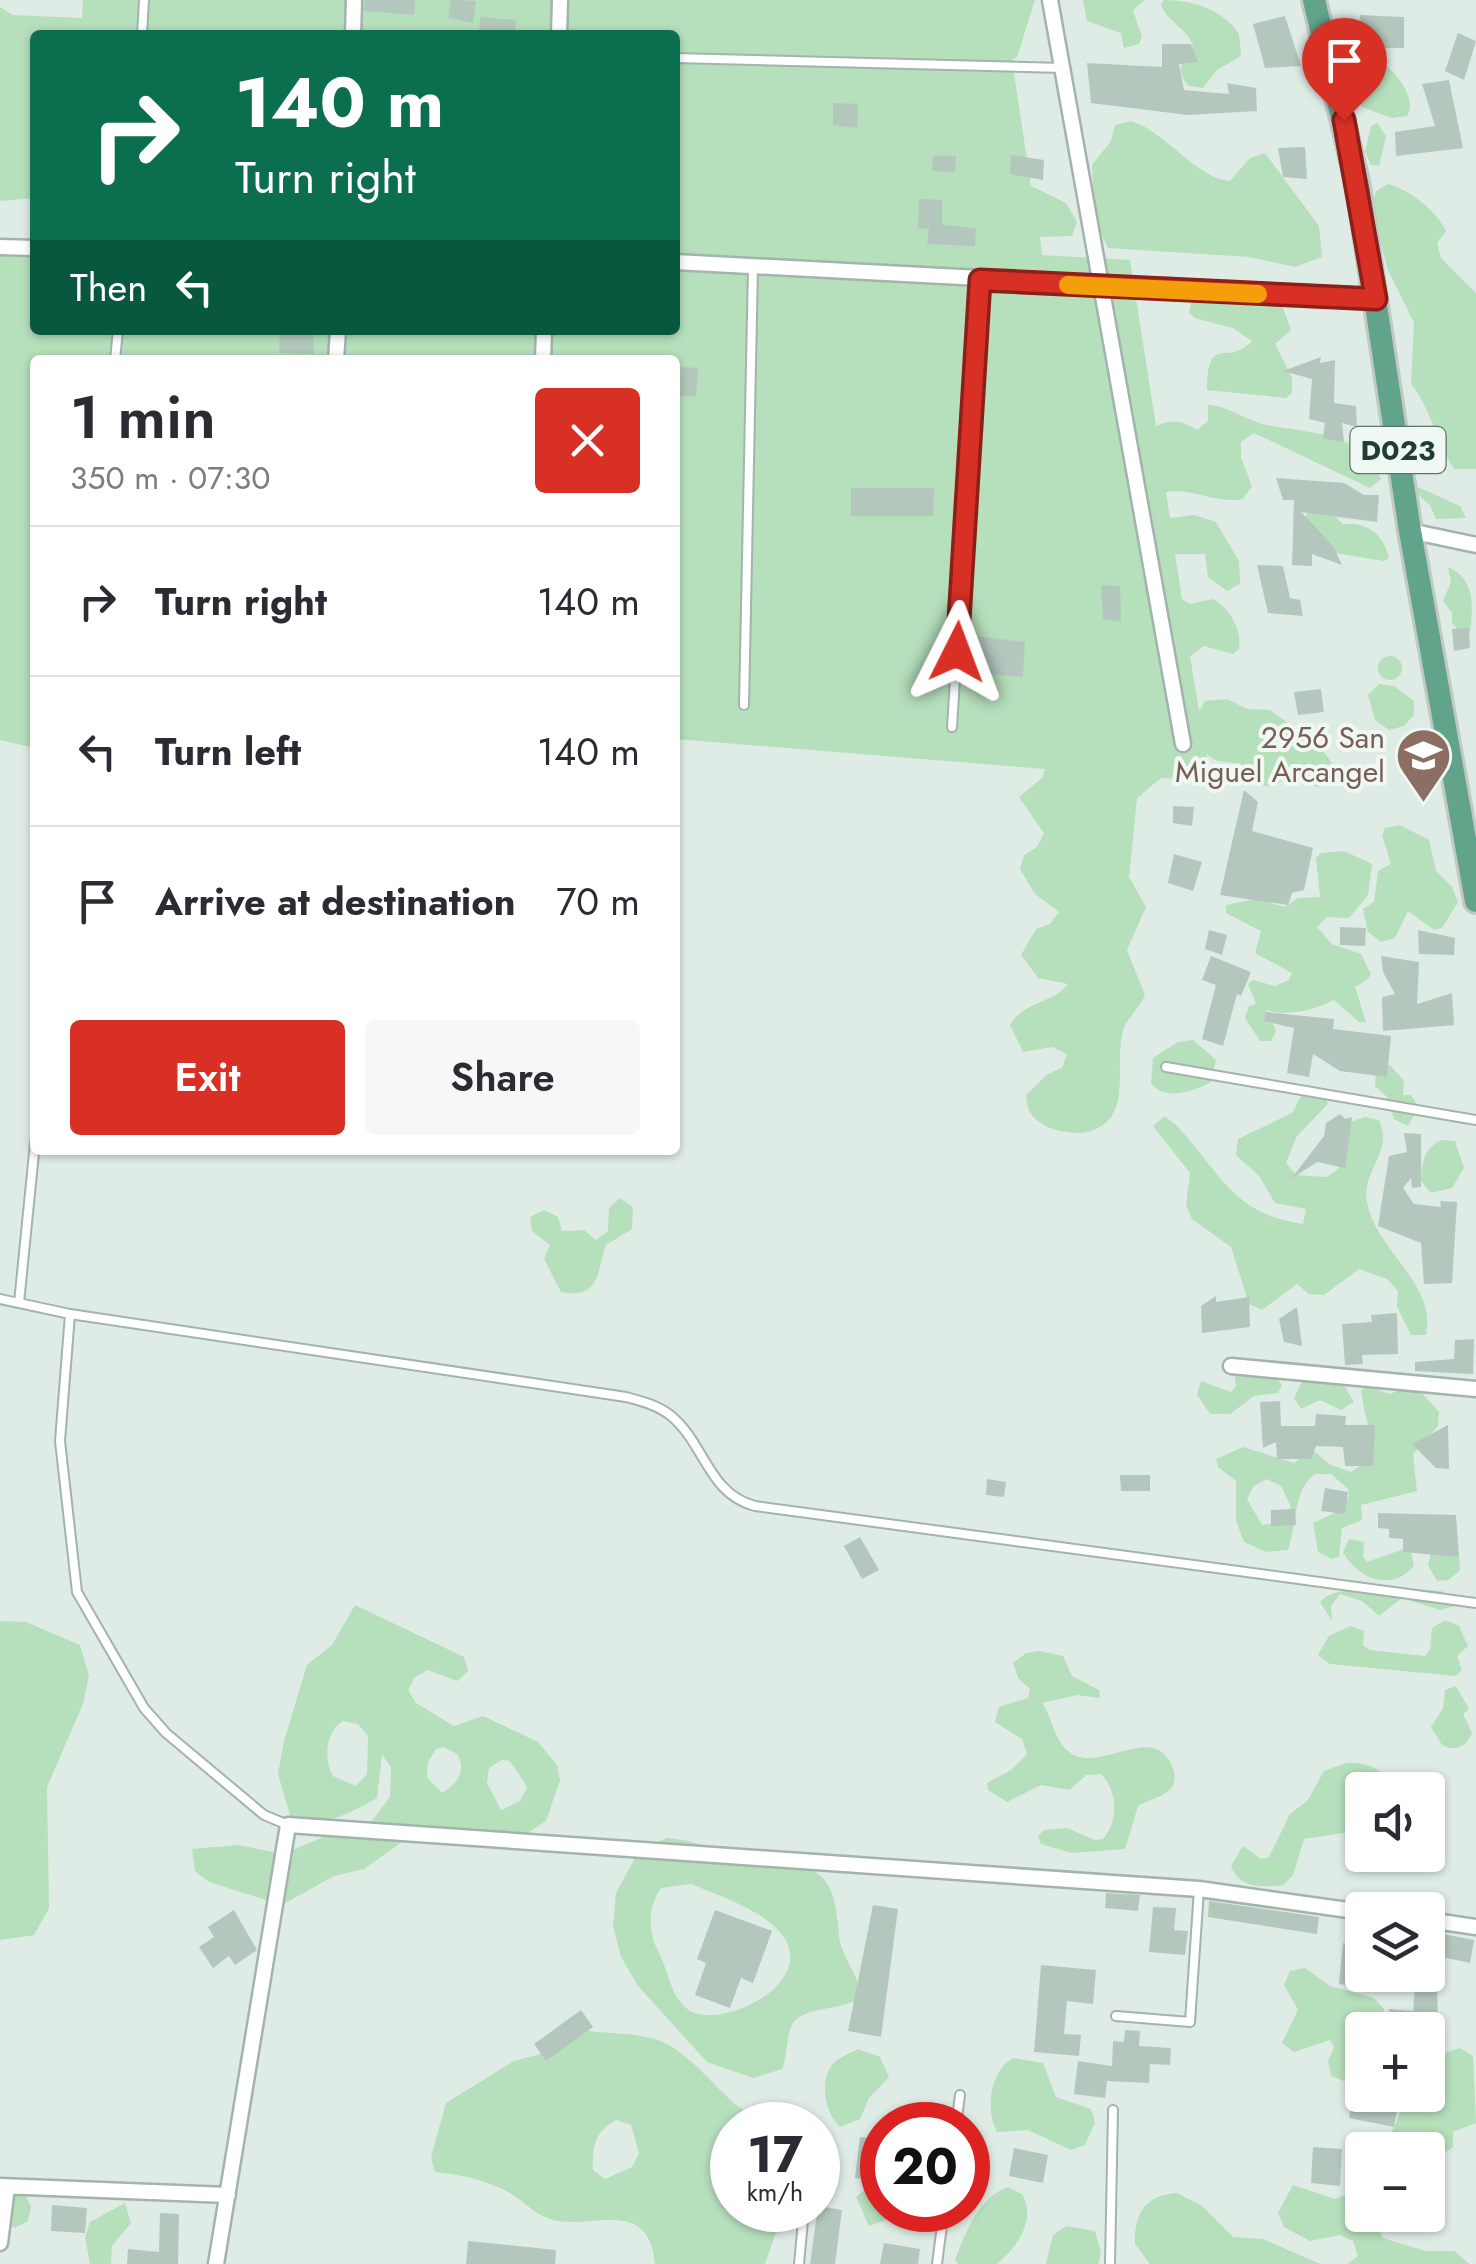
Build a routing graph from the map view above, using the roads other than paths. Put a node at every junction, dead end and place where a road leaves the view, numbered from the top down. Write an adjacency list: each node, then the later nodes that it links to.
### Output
1 (144, 0): 6 (lane)
2 (354, 0): 7 (street)
3 (560, 0): 8 (street)
4 (1050, 0): 10 (street)
5 (1314, 0): 17 (main road, D023)
6 (142, 30)
7 (353, 30)
8 (559, 30)
9 (680, 58): 10 (lane)
10 (1063, 68): 16 (street)
11 (0, 247): 12 (street)
12 (30, 248)
13 (680, 262): 14 (street)
14 (753, 266): 15 (street); 20 (lane)
15 (980, 280): 16 (street); 21 (lane)
16 (1102, 287): 17 (street); 22 (street)
17 (1376, 299): 18 (main road, D023)
18 (1410, 532): 19 (street); 23 (main road, D023)
19 (1476, 546)
20 (744, 705)
21 (952, 727)
22 (1183, 744)
23 (1476, 901)
24 (1166, 1067): 25 (lane)
25 (1476, 1120)
26 (34, 1155): 28 (lane)
27 (0, 1299): 28 (lane)
28 (19, 1303): 29 (lane)
29 (70, 1314): 32 (lane); 33 (lane)
30 (1231, 1366): 31 (street)
31 (1476, 1388)
32 (1476, 1603)
33 (288, 1825): 34 (street); 43 (street)
34 (1200, 1889): 35 (street); 38 (lane)
35 (1345, 1910)
36 (1445, 1922): 37 (street)
37 (1476, 1927)
38 (1116, 2016)
39 (960, 2096): 40 (lane)
40 (959, 2102)
41 (1114, 2110): 50 (lane)
42 (4, 2186): 43 (street); 46 (street)
43 (228, 2195): 47 (street)
44 (802, 2232): 48 (lane)
45 (941, 2232): 49 (lane)
46 (0, 2243)
47 (216, 2264)
48 (799, 2264)
49 (937, 2264)
50 (1110, 2264)

